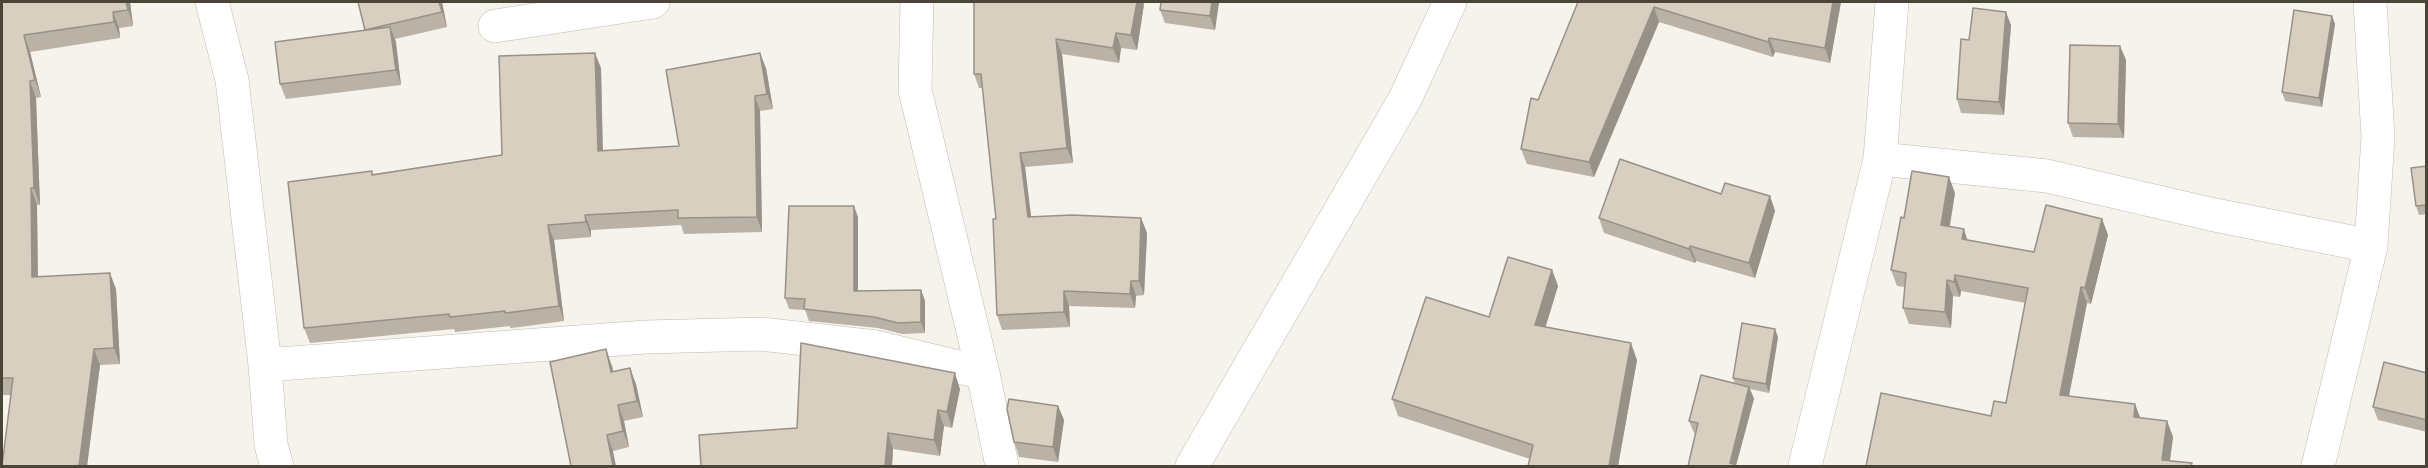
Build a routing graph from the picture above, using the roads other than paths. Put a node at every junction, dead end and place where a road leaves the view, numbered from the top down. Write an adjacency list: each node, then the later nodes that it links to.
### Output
1 (212, 2): 10 (street)
2 (652, 2): 7 (street)
3 (917, 2): 11 (street)
4 (1450, 2): 14 (street)
5 (1892, 2): 8 (street)
6 (2370, 2): 9 (street)
7 (495, 26)
8 (1880, 159): 9 (street); 15 (street)
9 (2371, 246): 16 (street)
10 (266, 365): 11 (street); 12 (street)
11 (983, 373): 13 (street)
12 (277, 466)
13 (1002, 466)
14 (1192, 466)
15 (1805, 466)
16 (2318, 466)

